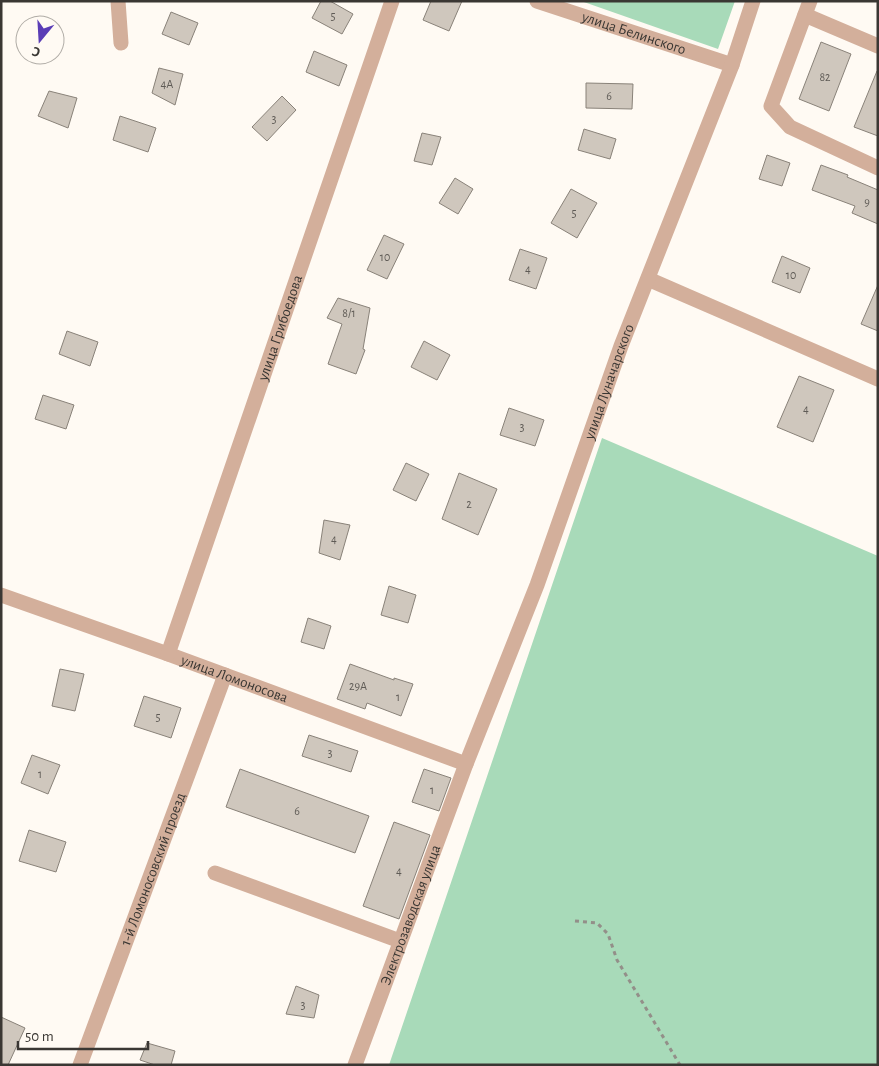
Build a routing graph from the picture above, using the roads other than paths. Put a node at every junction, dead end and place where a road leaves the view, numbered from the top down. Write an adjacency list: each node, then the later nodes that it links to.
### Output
1 (118, 1): 6 (street)
2 (392, 1): 13 (street, улица Грибоедова)
3 (537, 1): 8 (street, улица Белинского)
4 (753, 1): 8 (street, улица Луначарского)
5 (807, 8): 7 (street); 9 (street)
6 (121, 44)
7 (878, 46)
8 (732, 65): 10 (street, улица Луначарского)
9 (878, 168)
10 (648, 279): 11 (street); 15 (street, улица Луначарского)
11 (878, 379)
12 (1, 595): 13 (street, улица Ломоносова)
13 (168, 654): 14 (street, улица Ломоносова)
14 (225, 675): 15 (street, улица Ломоносова); 18 (street, 1-й Ломоносовский проезд)
15 (466, 764): 17 (street, Электрозаводская улица)
16 (215, 873): 17 (street)
17 (400, 942): 19 (street, Электрозаводская улица)
18 (80, 1065)
19 (355, 1065)

